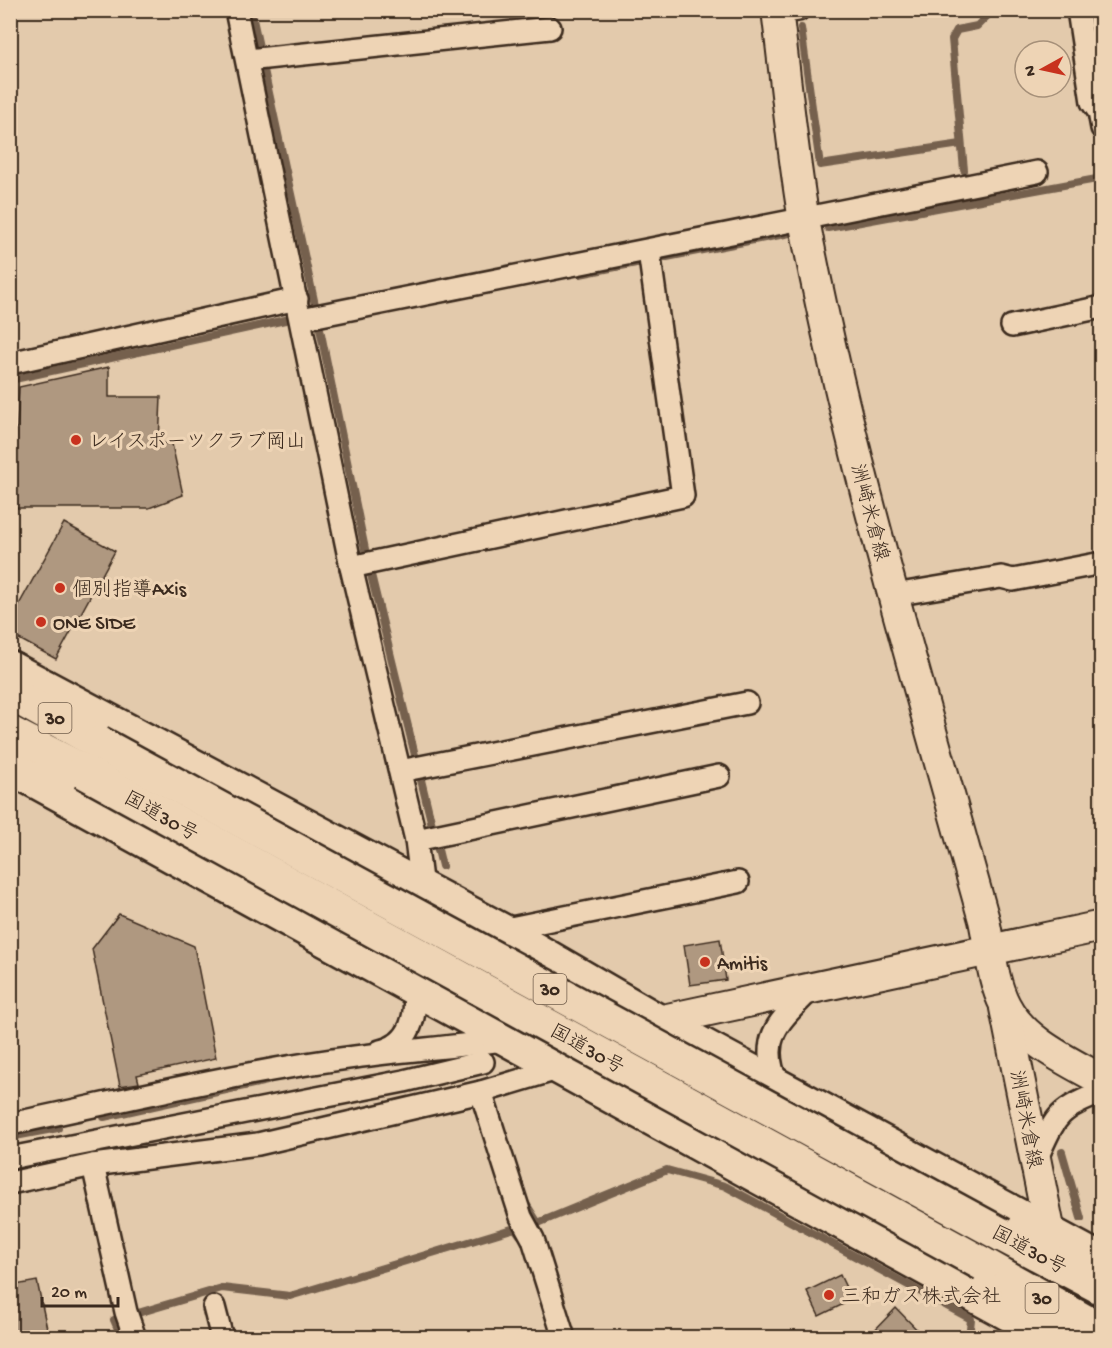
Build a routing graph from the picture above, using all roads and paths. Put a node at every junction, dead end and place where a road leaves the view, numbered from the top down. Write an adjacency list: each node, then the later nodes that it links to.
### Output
1 (236, 10): 5 (street)
2 (1078, 10): 6 (street)
3 (784, 12): 8 (main road, 洲崎米倉線)
4 (550, 28): 5 (street)
5 (257, 59): 11 (street)
6 (1101, 128)
7 (1037, 172): 8 (street)
8 (804, 217): 9 (street); 16 (main road, 洲崎米倉線)
9 (650, 258): 11 (street); 15 (street)
10 (1101, 307): 12 (street)
11 (300, 313): 13 (street); 15 (street)
12 (1012, 326)
13 (10, 363)
14 (1101, 563): 16 (street)
15 (362, 565): 21 (street)
16 (894, 595): 29 (main road, 洲崎米倉線)
17 (10, 668): 26 (highway)
18 (10, 693): 51 (highway, 国道30号 / 30, bridge)
19 (747, 703): 21 (street)
20 (10, 733): 53 (highway, 国道30号 / 30, bridge)
21 (411, 768): 24 (street)
22 (11, 771): 30 (highway)
23 (719, 776): 24 (street)
24 (427, 838): 26 (street)
25 (738, 882): 28 (street)
26 (422, 888): 28 (highway)
27 (1101, 926): 29 (main road)
28 (501, 930): 33 (highway)
29 (991, 951): 31 (main road); 32 (main road, 洲崎米倉線)
30 (413, 986): 34 (highway); 35 (street)
31 (812, 988): 33 (main road); 39 (street)
32 (1005, 1005): 38 (main road, 洲崎米倉線); 46 (main road, 洲崎米倉線)
33 (658, 1021): 34 (street); 37 (street); 39 (highway)
34 (511, 1039): 35 (street); 37 (highway)
35 (356, 1057): 42 (street)
36 (483, 1062): 44 (street)
37 (560, 1069): 40 (street); 57 (highway)
38 (1101, 1080)
39 (777, 1083): 49 (highway)
40 (481, 1092): 47 (street); 56 (street)
41 (1101, 1093): 46 (street)
42 (77, 1110): 43 (street); 44 (street)
43 (10, 1124)
44 (83, 1142): 45 (street); 47 (street)
45 (10, 1158)
46 (1035, 1162): 49 (main road, 洲崎米倉線)
47 (90, 1165): 48 (street); 54 (street)
48 (10, 1183)
49 (1050, 1233): 50 (highway)
50 (1101, 1261)
51 (1101, 1288)
52 (214, 1307): 55 (street)
53 (1101, 1331)
54 (135, 1338)
55 (222, 1338)
56 (564, 1338)
57 (1053, 1338)

